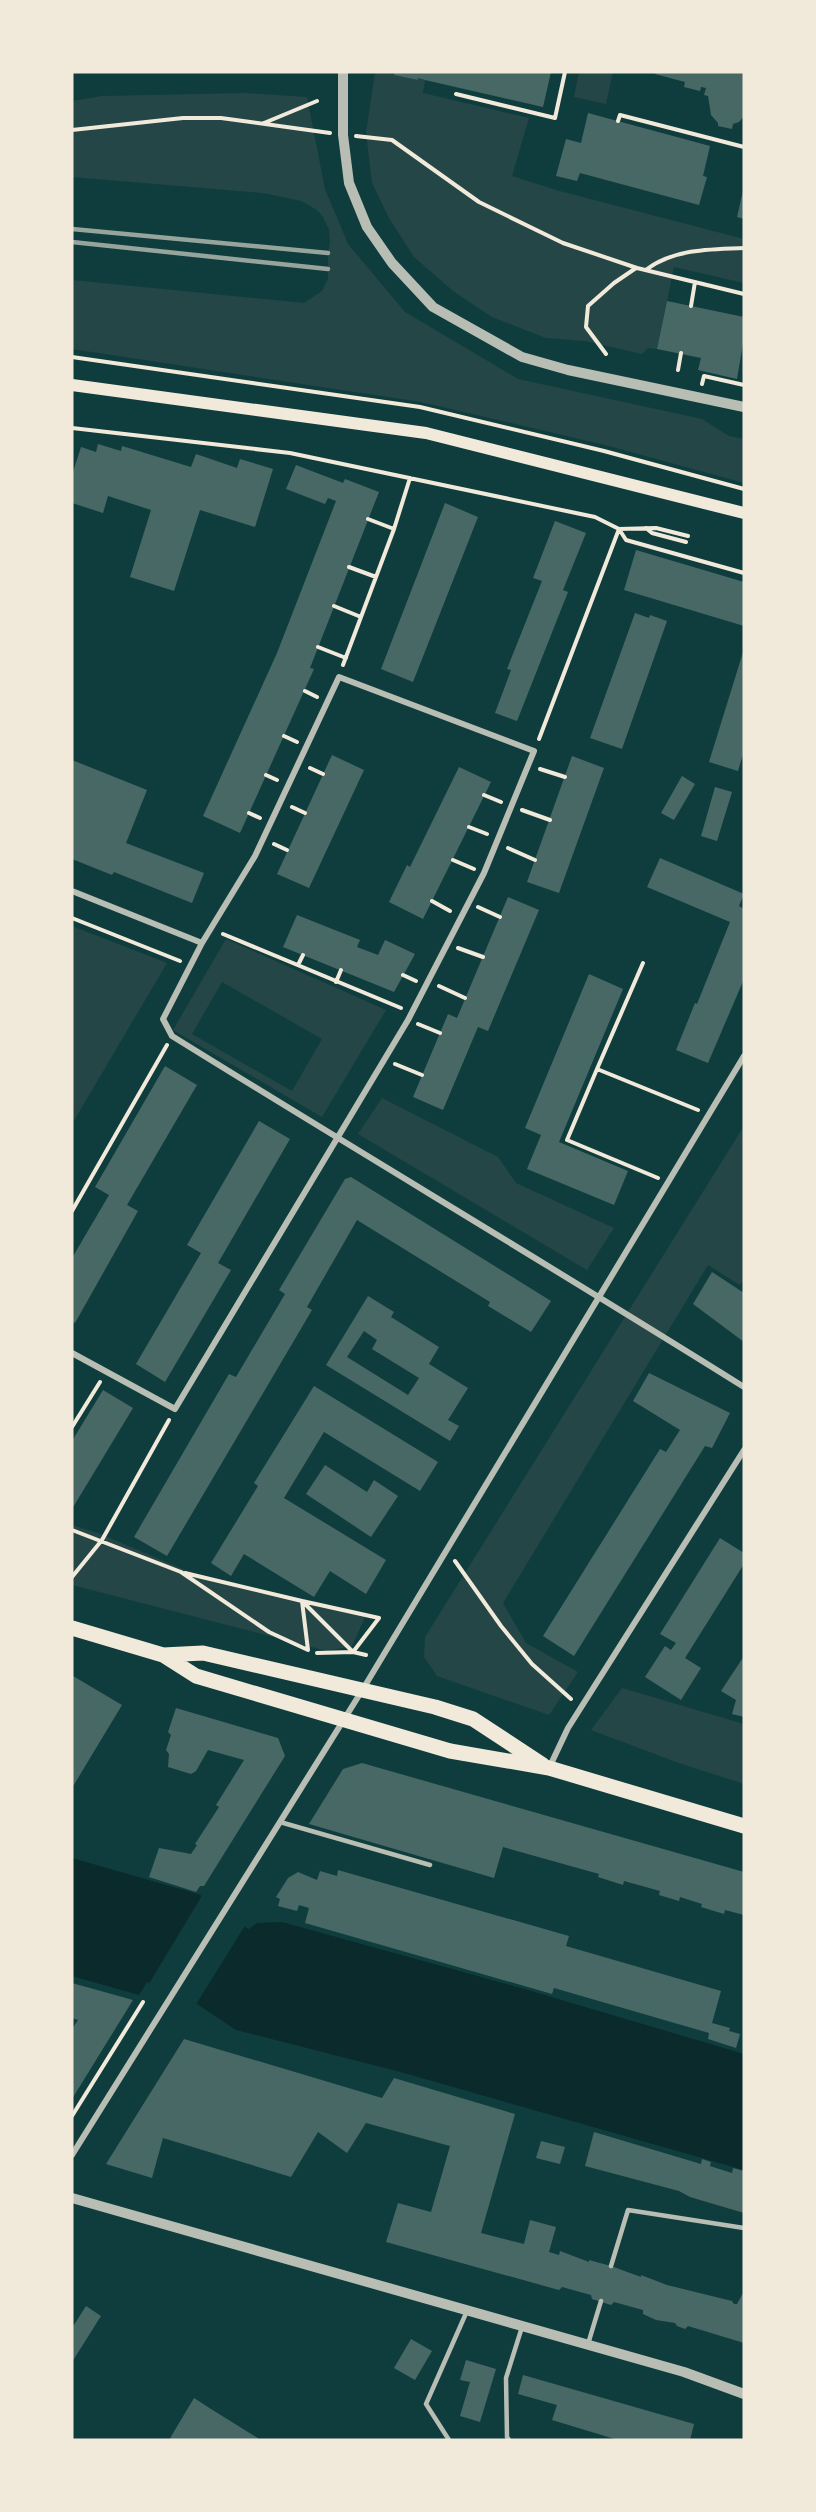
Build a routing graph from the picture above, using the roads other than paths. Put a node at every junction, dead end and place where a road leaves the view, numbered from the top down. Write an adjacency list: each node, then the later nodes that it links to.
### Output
1 (343, 72): 3 (street)
2 (72, 385): 4 (main road)
3 (744, 407)
4 (744, 513)
5 (72, 891): 6 (street)
6 (202, 943): 8 (street); 8 (street)
7 (744, 1056): 9 (street)
8 (337, 1138): 9 (street); 10 (street)
9 (599, 1296): 11 (street); 15 (street)
10 (72, 1353)
11 (744, 1387)
12 (744, 1450): 17 (street)
13 (72, 1628): 14 (main road)
14 (163, 1654): 15 (main road); 16 (main road)
15 (363, 1689): 16 (street); 17 (main road)
16 (344, 1719): 17 (main road); 18 (street)
17 (549, 1768): 19 (main road)
18 (280, 1822): 20 (lane); 21 (street)
19 (744, 1826)
20 (430, 1865)
21 (72, 2156)
22 (72, 2198): 26 (street)
23 (744, 2228): 24 (lane)
24 (611, 2266)
25 (601, 2301): 28 (lane)
26 (467, 2311): 27 (street); 30 (lane)
27 (522, 2327): 28 (street); 31 (lane)
28 (587, 2346): 29 (street)
29 (744, 2394)
30 (448, 2440)
31 (509, 2440)

